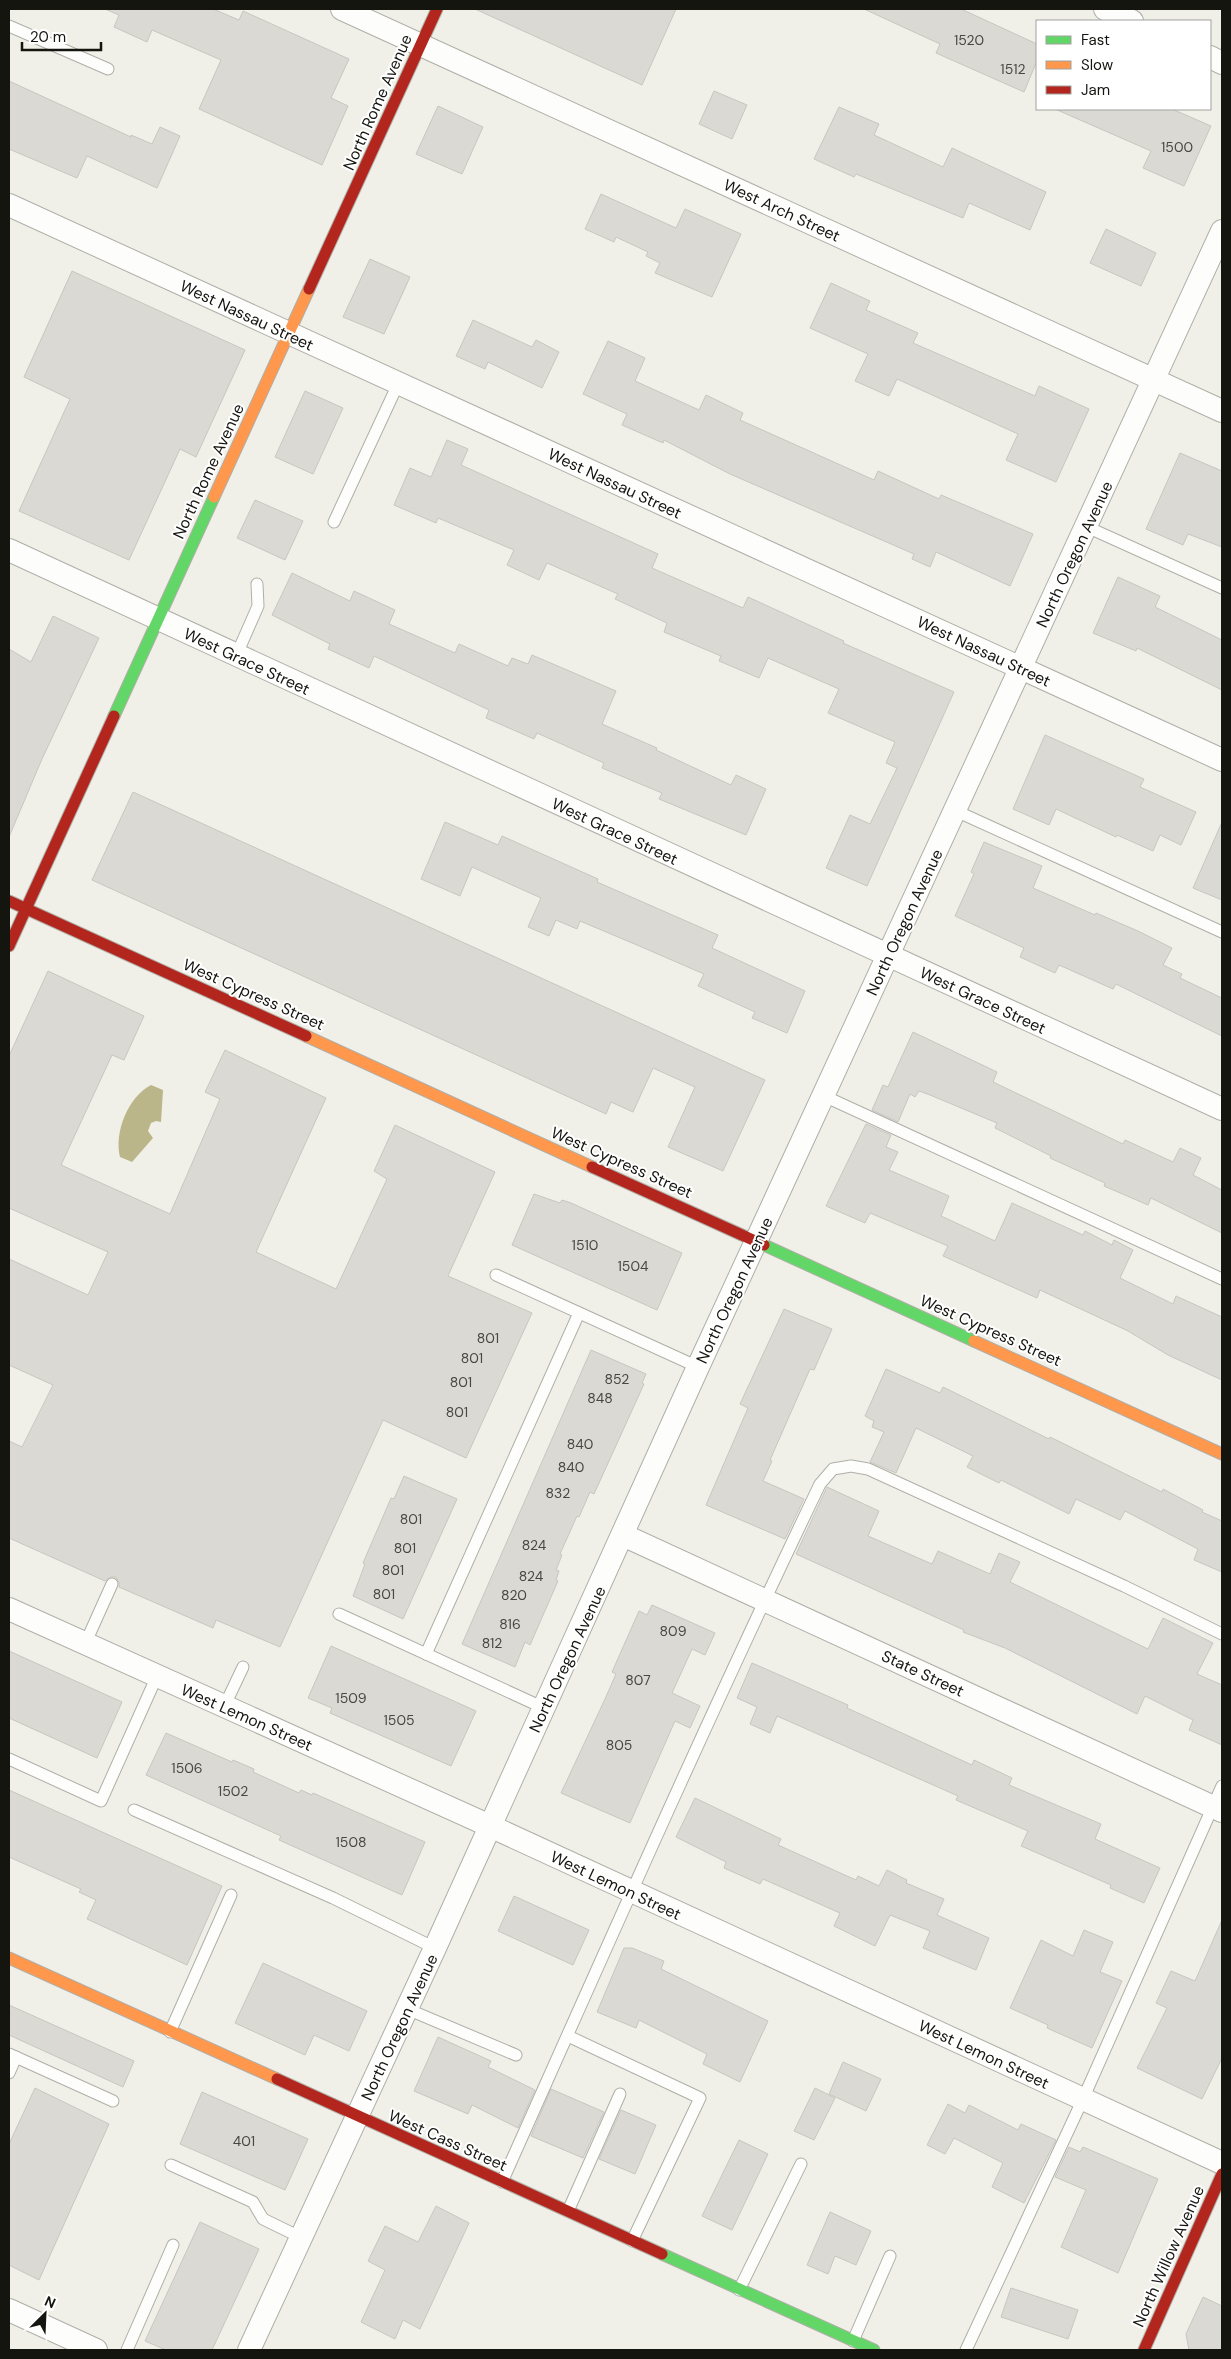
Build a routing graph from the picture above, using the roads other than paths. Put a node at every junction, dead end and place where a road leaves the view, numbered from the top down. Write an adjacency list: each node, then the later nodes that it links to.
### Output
1 (342, 9): 6 (street, West Arch Street)
2 (437, 9): 6 (street, North Rome Avenue)
3 (1105, 9): 4 (street)
4 (1130, 20)
5 (9, 26): 7 (lane)
6 (421, 45): 10 (street, North Rome Avenue); 11 (street, West Arch Street)
7 (108, 69)
8 (9, 205): 10 (street, West Nassau Street)
9 (1221, 238): 11 (street, North Oregon Avenue)
10 (289, 334): 12 (street, West Nassau Street); 19 (street, North Rome Avenue)
11 (1154, 380): 13 (street, West Arch Street); 15 (street, North Oregon Avenue)
12 (398, 384): 14 (lane); 21 (street, West Nassau Street)
13 (1222, 411)
14 (334, 522)
15 (1087, 526): 18 (lane); 21 (street, North Oregon Avenue)
16 (9, 550): 19 (street, West Grace Street)
17 (258, 584): 20 (lane)
18 (1222, 588)
19 (158, 620): 20 (street, West Grace Street); 25 (street, North Rome Avenue)
20 (236, 656): 28 (street, West Grace Street)
21 (1022, 668): 22 (street, West Nassau Street); 23 (street, North Oregon Avenue)
22 (1222, 760)
23 (956, 811): 26 (lane); 28 (street, North Oregon Avenue)
24 (9, 901): 25 (street, West Cypress Street)
25 (26, 909): 27 (street, North Rome Avenue); 31 (street, West Cypress Street)
26 (1222, 932)
27 (9, 946)
28 (888, 957): 29 (street, North Oregon Avenue); 30 (street, West Grace Street)
29 (824, 1096): 31 (street, North Oregon Avenue); 33 (lane)
30 (1222, 1109)
31 (757, 1242): 35 (street, North Oregon Avenue); 36 (street, West Cypress Street)
32 (496, 1275): 34 (lane)
33 (1222, 1279)
34 (579, 1313): 35 (lane); 44 (lane)
35 (698, 1367): 37 (street, North Oregon Avenue)
36 (1222, 1454)
37 (623, 1535): 39 (street, State Street); 48 (street, North Oregon Avenue)
38 (112, 1584): 43 (lane)
39 (764, 1600): 42 (lane); 51 (street, State Street); 54 (lane)
40 (9, 1609): 43 (street, West Lemon Street)
41 (339, 1614): 44 (lane)
42 (1222, 1634)
43 (85, 1644): 46 (street, West Lemon Street)
44 (426, 1654): 48 (lane)
45 (243, 1667): 47 (lane)
46 (157, 1676): 47 (street, West Lemon Street); 49 (lane)
47 (224, 1707): 53 (street, West Lemon Street)
48 (544, 1708): 53 (street, North Oregon Avenue)
49 (9, 1759)
50 (1222, 1786): 51 (lane)
51 (1218, 1808): 65 (lane)
52 (134, 1810): 56 (lane)
53 (490, 1826): 54 (street, West Lemon Street); 56 (street, North Oregon Avenue)
54 (630, 1892): 60 (lane); 65 (street, West Lemon Street)
55 (231, 1895): 59 (lane)
56 (435, 1948): 58 (street, North Oregon Avenue)
57 (9, 1958): 59 (street, West Cass Street)
58 (407, 2008): 62 (lane); 67 (street, North Oregon Avenue)
59 (170, 2032): 67 (street, West Cass Street)
60 (568, 2036): 72 (lane); 75 (lane)
61 (12, 2055): 63 (lane); 66 (lane)
62 (516, 2055)
63 (9, 2073)
64 (620, 2094): 73 (lane)
65 (1083, 2099): 68 (street, West Lemon Street); 85 (lane)
66 (113, 2101)
67 (357, 2118): 72 (street, West Cass Street); 74 (street, North Oregon Avenue)
68 (1222, 2163)
69 (171, 2164): 74 (lane)
70 (801, 2164): 78 (lane)
71 (1222, 2174): 86 (street, North Willow Avenue)
72 (502, 2182): 73 (street, West Cass Street)
73 (567, 2212): 75 (street, West Cass Street)
74 (302, 2238): 83 (street, North Oregon Avenue)
75 (632, 2241): 78 (street, West Cass Street)
76 (173, 2245): 82 (lane)
77 (890, 2256): 80 (lane)
78 (739, 2290): 80 (street, West Cass Street)
79 (9, 2310): 81 (street)
80 (852, 2346): 84 (street, West Cass Street)
81 (96, 2350)
82 (126, 2350)
83 (249, 2350)
84 (874, 2350)
85 (966, 2350)
86 (1144, 2350)

